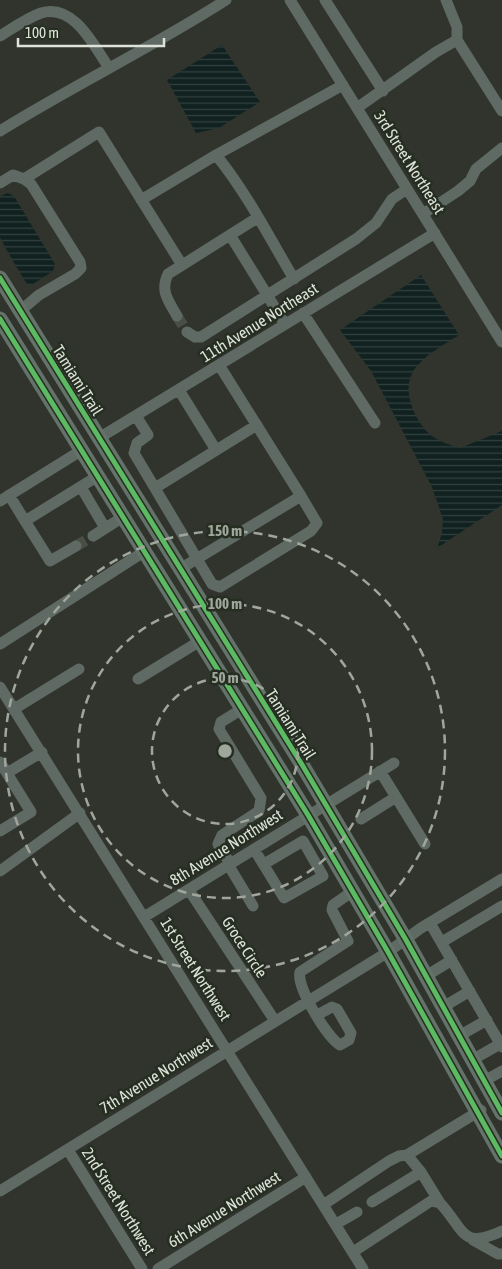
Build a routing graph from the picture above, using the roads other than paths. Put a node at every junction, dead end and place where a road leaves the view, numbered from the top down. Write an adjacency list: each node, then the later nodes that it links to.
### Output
1 (226, 0): 7 (street)
2 (290, 0): 8 (street, 3rd Street Northeast)
3 (325, 0): 9 (street)
4 (446, 0): 6 (street)
5 (0, 36): 7 (street)
6 (456, 40): 9 (street); 11 (street)
7 (109, 68): 12 (street)
8 (343, 85): 10 (street, 3rd Street Northeast); 14 (street)
9 (383, 91): 10 (street)
10 (357, 108): 17 (street, 3rd Street Northeast)
11 (502, 111)
12 (0, 131)
13 (502, 148): 19 (street)
14 (216, 155): 18 (street); 20 (street)
15 (24, 179): 16 (street); 18 (street); 27 (street)
16 (0, 183)
17 (407, 189): 19 (street, 3rd Street Northeast); 25 (street)
18 (141, 200): 23 (street)
19 (423, 214): 21 (street, 3rd Street Northeast)
20 (257, 218): 22 (street); 25 (street)
21 (434, 233): 28 (street, 11th Avenue Northeast); 33 (street, 3rd Street Northeast)
22 (230, 235): 23 (street); 26 (street)
23 (182, 265): 29 (street)
24 (0, 278): 27 (main road, Tamiami Trail)
25 (294, 279): 26 (street)
26 (268, 296): 31 (street); 32 (street)
27 (20, 311): 40 (main road, Tamiami Trail)
28 (303, 313): 31 (street, 11th Avenue Northeast); 38 (street)
29 (177, 316)
30 (0, 319): 36 (main road, Tamiami Trail)
31 (285, 324): 34 (street, 11th Avenue Northeast)
32 (187, 332)
33 (502, 342)
34 (219, 365): 35 (street, 11th Avenue Northeast); 39 (street)
35 (179, 390): 37 (street, 11th Avenue Northeast); 42 (street)
36 (54, 404): 40 (main road); 41 (main road, Tamiami Trail)
37 (136, 416): 40 (street, 11th Avenue Northeast); 44 (street)
38 (375, 423)
39 (257, 425): 42 (street); 49 (street)
40 (99, 438): 43 (main road, Tamiami Trail)
41 (82, 450): 43 (main road); 45 (main road, Tamiami Trail); 50 (street)
42 (216, 450): 48 (street)
43 (113, 460): 46 (main road, Tamiami Trail)
44 (146, 473): 46 (street); 48 (street)
45 (98, 476): 47 (street); 51 (main road, Tamiami Trail)
46 (128, 484): 58 (main road, Tamiami Trail)
47 (81, 487): 52 (street); 53 (street)
48 (155, 488): 57 (street)
49 (301, 496): 57 (street); 57 (street)
50 (5, 498): 52 (street)
51 (123, 517): 53 (street); 56 (main road, Tamiami Trail)
52 (25, 520): 55 (street)
53 (105, 528): 54 (street)
54 (93, 536)
55 (76, 546)
56 (145, 551): 59 (main road, Tamiami Trail); 60 (street)
57 (197, 558): 58 (street)
58 (180, 569): 72 (main road, Tamiami Trail)
59 (200, 641): 62 (street); 65 (main road, Tamiami Trail)
60 (0, 644)
61 (79, 669): 64 (street)
62 (138, 679)
63 (0, 687): 64 (street, 1st Street Northwest)
64 (14, 709): 66 (street, 1st Street Northwest)
65 (242, 709): 74 (main road, Tamiami Trail); 82 (street)
66 (42, 752): 70 (street); 73 (street, 1st Street Northwest)
67 (0, 762): 70 (street)
68 (394, 763): 69 (street, 8th Avenue Northwest)
69 (380, 771): 71 (street); 72 (street, 8th Avenue Northwest)
70 (7, 773): 76 (street)
71 (396, 797): 75 (street); 77 (street)
72 (325, 804): 74 (street, 8th Avenue Northwest); 91 (main road, Tamiami Trail)
73 (80, 813): 83 (street); 89 (street, 1st Street Northwest)
74 (308, 815): 78 (street, 8th Avenue Northwest); 79 (main road, Tamiami Trail)
75 (361, 818)
76 (0, 831)
77 (425, 844)
78 (254, 849): 81 (street); 82 (street, 8th Avenue Northwest)
79 (328, 850): 80 (street); 86 (main road, Tamiami Trail)
80 (313, 859): 81 (street); 81 (street)
81 (264, 864)
82 (230, 865): 85 (street, 8th Avenue Northwest); 87 (street)
83 (0, 871)
84 (502, 879): 90 (street, 7th Avenue Northwest)
85 (189, 890): 89 (street, 8th Avenue Northwest); 101 (street, Groce Circle)
86 (353, 891): 93 (main road, Tamiami Trail); 97 (street)
87 (252, 906)
88 (501, 909): 92 (street)
89 (144, 917): 104 (street, 1st Street Northwest)
90 (430, 923): 91 (street, 7th Avenue Northwest); 92 (street)
91 (406, 940): 93 (street, 7th Avenue Northwest); 95 (main road, Tamiami Trail)
92 (442, 942): 94 (street)
93 (388, 952): 97 (street, 7th Avenue Northwest); 108 (main road, Tamiami Trail)
94 (452, 960): 95 (street); 96 (street)
95 (426, 976): 98 (main road, Tamiami Trail)
96 (470, 991): 98 (street); 100 (street)
97 (308, 1000): 99 (street); 101 (street, 7th Avenue Northwest)
98 (443, 1007): 102 (main road, Tamiami Trail)
99 (317, 1015)
100 (487, 1020): 102 (street); 103 (street)
101 (275, 1021): 104 (street, 7th Avenue Northwest)
102 (459, 1036): 105 (main road, Tamiami Trail)
103 (501, 1045): 105 (street)
104 (228, 1049): 111 (street, 7th Avenue Northwest); 115 (street, 1st Street Northwest)
105 (472, 1060): 107 (main road, Tamiami Trail)
106 (502, 1071): 107 (street)
107 (484, 1081): 109 (main road, Tamiami Trail)
108 (480, 1111): 110 (main road); 112 (street); 113 (main road, Tamiami Trail)
109 (502, 1113)
110 (502, 1137)
111 (68, 1150): 116 (street, 7th Avenue Northwest); 126 (street, 2nd Street Northwest)
112 (407, 1155): 114 (street); 119 (street)
113 (502, 1156)
114 (421, 1172): 117 (street); 118 (street)
115 (306, 1178): 119 (street, 1st Street Northwest); 127 (street, 6th Avenue Northwest)
116 (0, 1191)
117 (372, 1202)
118 (440, 1203): 123 (street); 124 (street)
119 (323, 1205): 121 (street, 1st Street Northwest)
120 (357, 1212): 121 (street)
121 (336, 1224): 124 (street, 1st Street Northwest)
122 (502, 1231): 123 (street)
123 (473, 1240): 125 (street)
124 (353, 1252): 128 (street, 1st Street Northwest)
125 (502, 1254)
126 (142, 1269)
127 (158, 1269)
128 (364, 1269)

